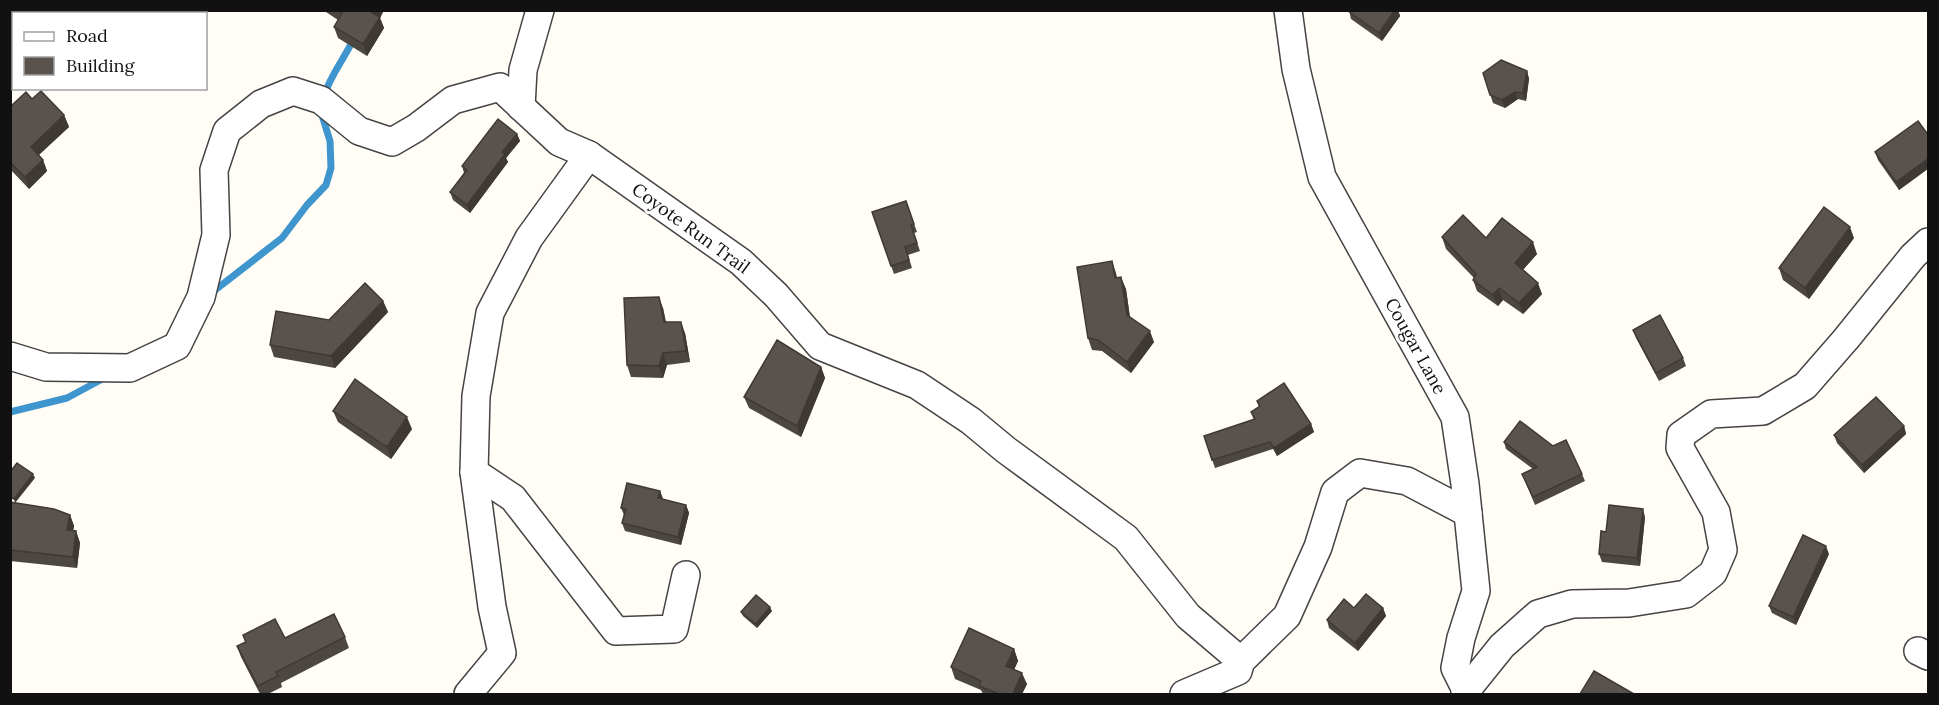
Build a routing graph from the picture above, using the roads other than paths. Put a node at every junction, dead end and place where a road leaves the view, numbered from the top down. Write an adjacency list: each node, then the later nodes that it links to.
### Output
1 (540, 10): 3 (street)
2 (1288, 10): 8 (street, Cougar Lane)
3 (521, 107): 4 (street, Coyote Run Trail); 6 (street, Coyote Run Trail)
4 (589, 155): 7 (street); 10 (street, Coyote Run Trail)
5 (1929, 242): 11 (street)
6 (10, 356)
7 (474, 472): 9 (street); 12 (street)
8 (1468, 513): 10 (street); 11 (street, Cougar Lane)
9 (686, 575)
10 (1240, 666): 13 (street)
11 (1467, 693)
12 (468, 694)
13 (1184, 694)

